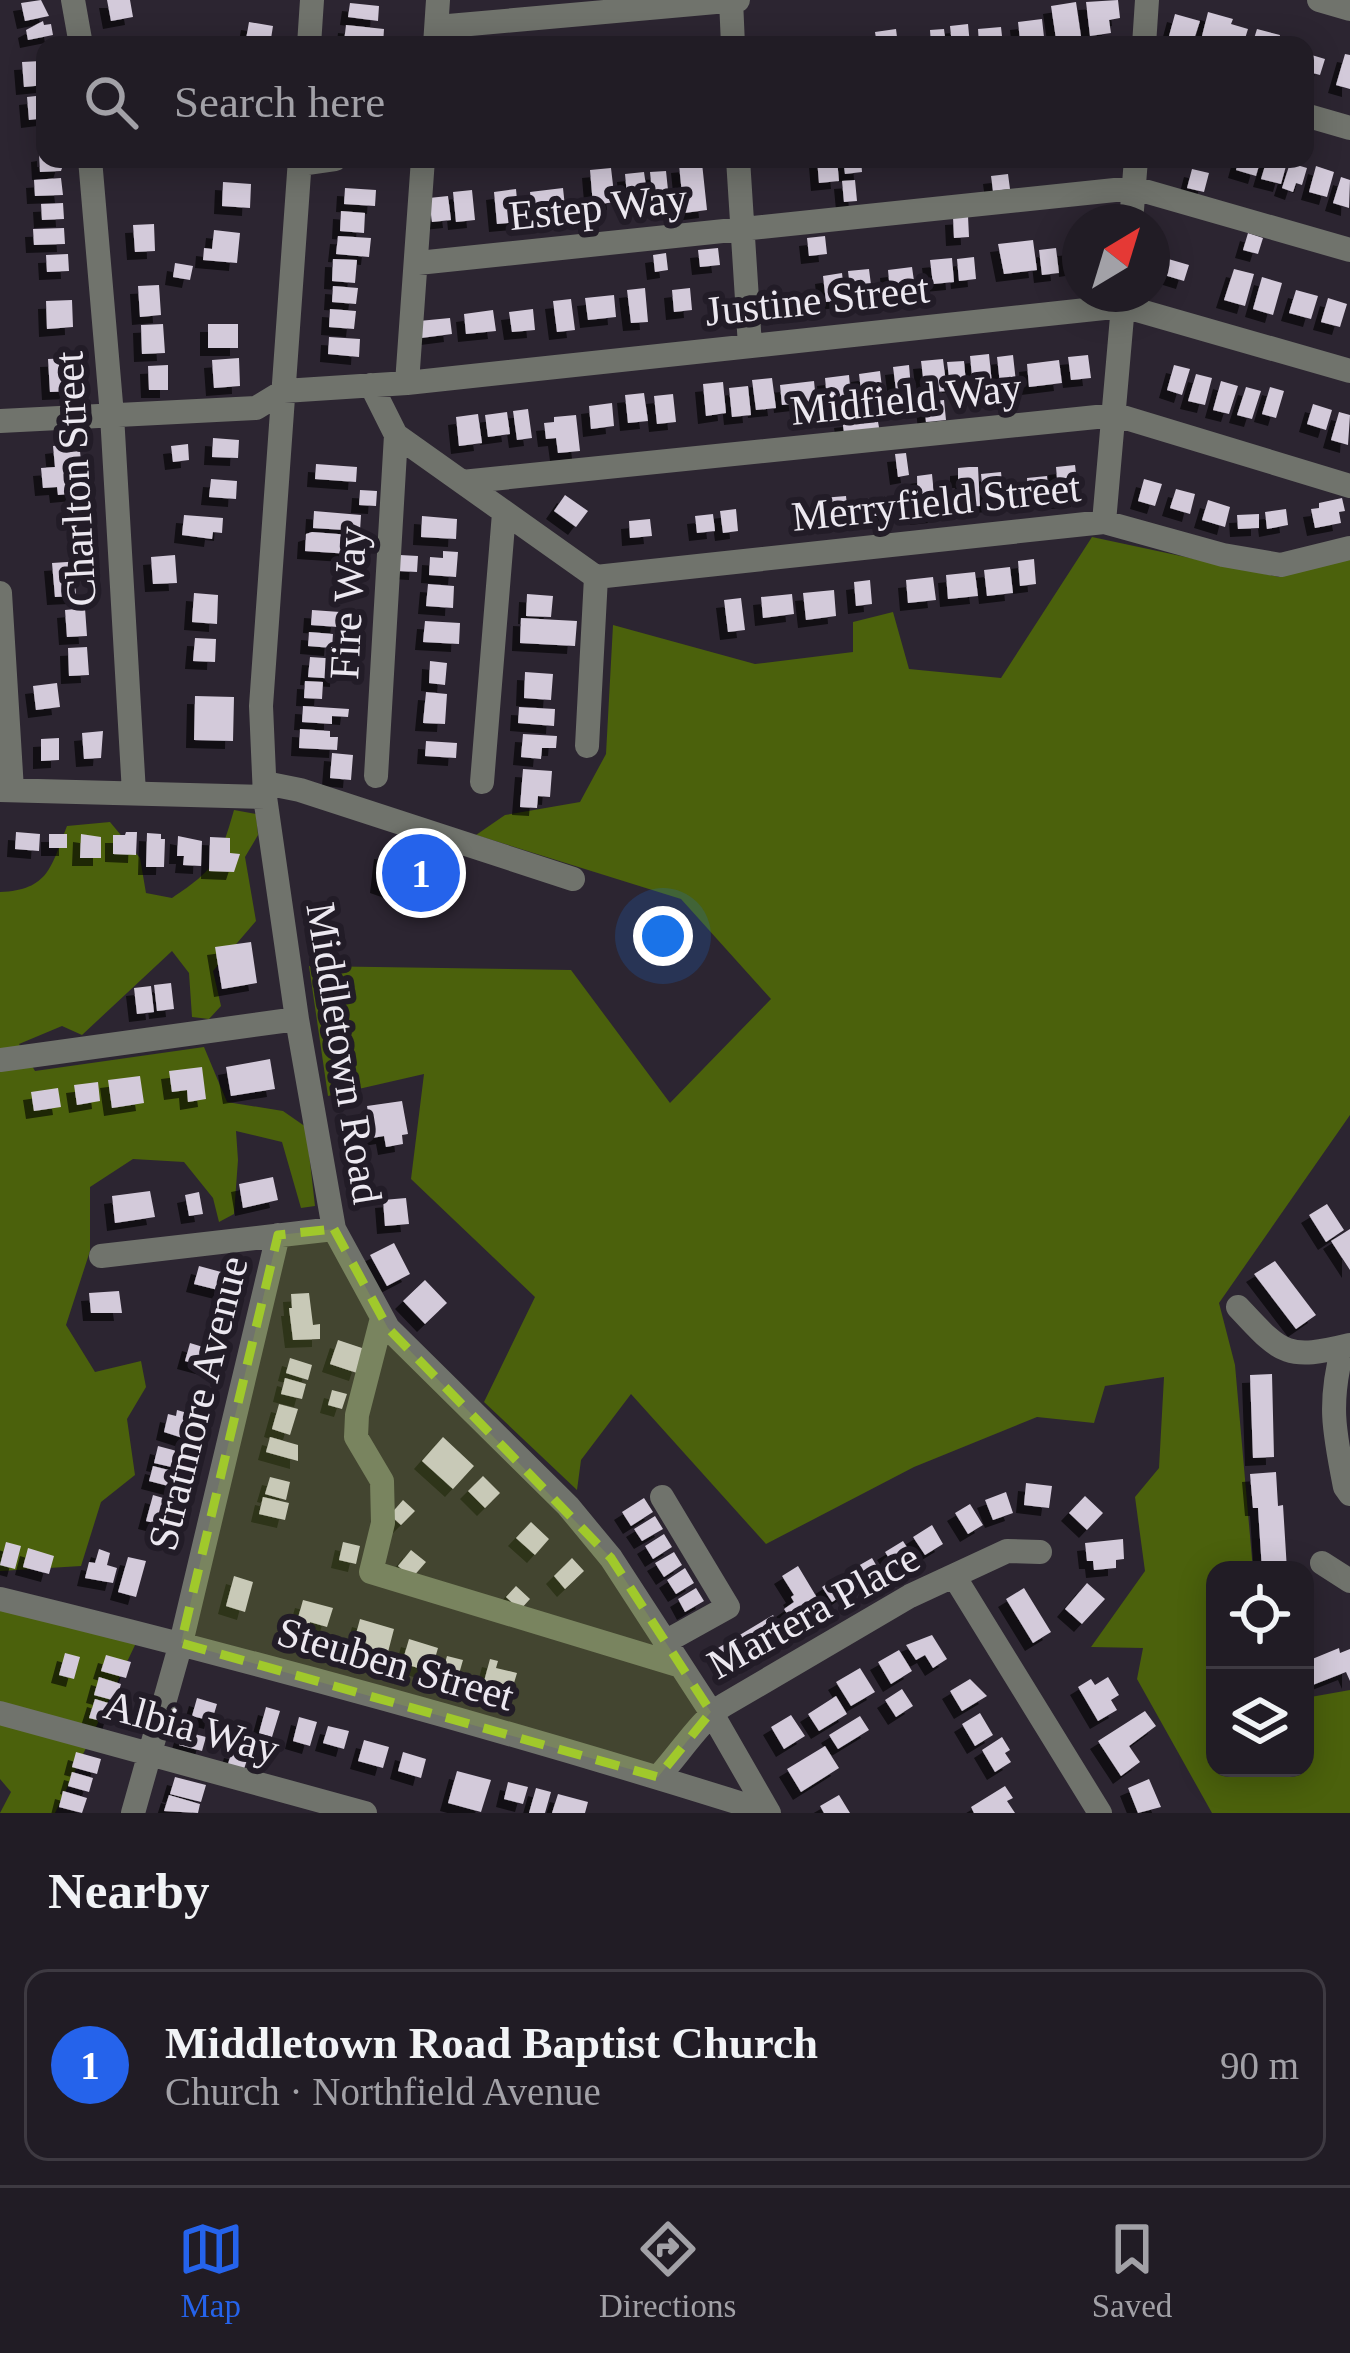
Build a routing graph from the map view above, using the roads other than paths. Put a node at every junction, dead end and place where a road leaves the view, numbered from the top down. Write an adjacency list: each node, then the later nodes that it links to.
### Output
1 (74, 0): 8 (street)
2 (312, 0): 9 (street)
3 (438, 0): 10 (street)
4 (734, 0): 10 (street); 11 (street)
5 (1148, 0): 12 (street)
6 (1319, 0): 7 (street)
7 (1350, 8)
8 (80, 36)
9 (310, 36)
10 (436, 36)
11 (733, 36)
12 (1145, 36)
13 (1314, 118): 14 (street)
14 (1350, 128)
15 (91, 168): 33 (street, Charlton Street)
16 (300, 168): 32 (street, Middletown Road)
17 (423, 168): 24 (street)
18 (737, 168): 22 (street)
19 (1135, 168): 20 (street)
20 (1134, 188): 21 (street); 22 (street, Estep Way); 23 (street, Estep Way)
21 (1133, 204)
22 (741, 232): 24 (street, Estep Way); 28 (street)
23 (1350, 250)
24 (418, 263): 30 (street)
25 (1062, 308): 28 (street, Justine Street)
26 (1123, 312): 34 (street)
27 (1162, 312): 29 (street, Justine Street)
28 (750, 346): 30 (street, Justine Street)
29 (1350, 371)
30 (407, 383): 31 (street, Justine Street)
31 (371, 385): 32 (street, Justine Street); 36 (street)
32 (284, 391): 33 (street, Justine Street); 48 (street, Middletown Road)
33 (112, 415): 35 (street, Justine Street); 49 (street, Charlton Street)
34 (1116, 415): 37 (street, Midfield Way); 38 (street, Midfield Way); 40 (street)
35 (0, 421)
36 (396, 435): 37 (street); 45 (street, Fire Way)
37 (462, 482): 39 (street)
38 (1350, 486)
39 (504, 513): 42 (street); 46 (street)
40 (1104, 522): 41 (street, Merryfield Street); 42 (street, Merryfield Street)
41 (1350, 548)
42 (596, 577): 44 (street)
43 (0, 592): 47 (street)
44 (586, 746)
45 (376, 776)
46 (482, 782)
47 (6, 790): 49 (street)
48 (265, 790): 49 (street); 50 (street); 51 (street, Middletown Road)
49 (134, 794)
50 (574, 878)
51 (297, 1019): 52 (street); 53 (street, Middletown Road)
52 (0, 1060)
53 (334, 1229): 54 (street, Stratmore Avenue); 57 (street, Middletown Road)
54 (278, 1235): 55 (street); 67 (street, Stratmore Avenue)
55 (101, 1256)
56 (1238, 1306): 58 (street)
57 (382, 1318): 66 (street, Middletown Road); 68 (street)
58 (1346, 1346): 59 (street)
59 (1350, 1494)
60 (662, 1497): 66 (street)
61 (1040, 1552): 63 (street, Martera Place)
62 (1322, 1563): 64 (street)
63 (954, 1576): 69 (street, Martera Place); 76 (street, Martera Place)
64 (1350, 1581)
65 (0, 1599): 67 (street, Steuben Street)
66 (665, 1642): 68 (street, Middletown Road)
67 (181, 1643): 71 (street, Stratmore Avenue); 72 (street, Steuben Street)
68 (681, 1666): 69 (street, Middletown Road)
69 (711, 1712): 72 (street); 73 (street, Middletown Road)
70 (0, 1713): 71 (street, Albia Way)
71 (148, 1756): 74 (street, Stratmore Avenue); 75 (street, Albia Way)
72 (658, 1777): 73 (street, Steuben Street)
73 (769, 1812)
74 (133, 1813)
75 (365, 1813)
76 (1100, 1813)

